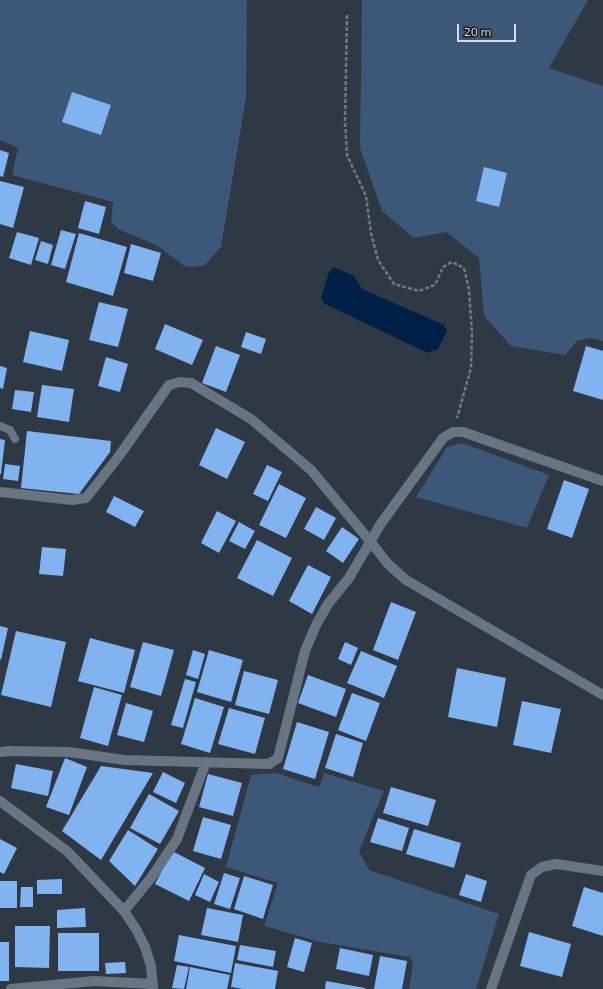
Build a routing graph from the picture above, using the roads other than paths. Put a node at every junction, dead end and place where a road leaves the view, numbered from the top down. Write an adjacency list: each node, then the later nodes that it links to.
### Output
1 (0, 426): 2 (lane)
2 (15, 439)
3 (603, 481): 5 (street)
4 (0, 492): 5 (street)
5 (370, 542): 6 (street); 8 (street)
6 (603, 695)
7 (0, 752): 8 (street)
8 (206, 762): 11 (street)
9 (0, 801): 11 (street)
10 (603, 871): 14 (street)
11 (124, 911): 12 (street)
12 (153, 987): 13 (street)
13 (11, 989)
14 (491, 989)

